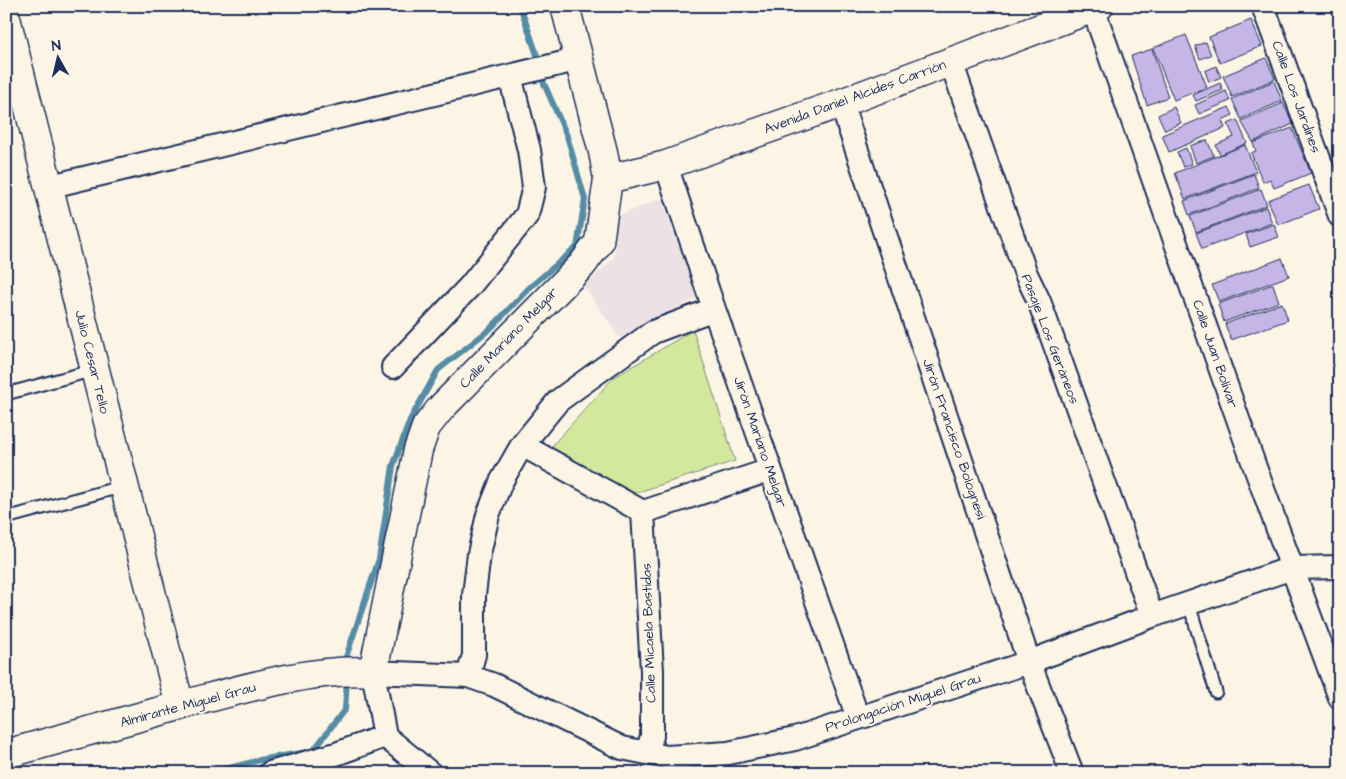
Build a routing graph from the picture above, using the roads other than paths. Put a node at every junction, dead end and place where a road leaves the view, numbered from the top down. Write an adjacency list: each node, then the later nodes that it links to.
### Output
1 (565, 6): 5 (street, Calle Mariano Melgar)
2 (1263, 6): 12 (street, Calle Los Jardines)
3 (1096, 7): 6 (street, Avenida Daniel Alcides Carrión); 23 (street, Calle Juan Bolívar)
4 (6, 18): 11 (street, Julio Cesar Tello)
5 (580, 59): 7 (street); 10 (street, Calle Mariano Melgar)
6 (950, 62): 8 (street, Avenida Daniel Alcides Carrión); 25 (street, Pasaje Los Geráneos)
7 (510, 76): 11 (street); 14 (street)
8 (841, 103): 9 (street, Avenida Daniel Alcides Carrión); 26 (street, Jirón Francisco Bolognesi)
9 (666, 165): 10 (street, Avenida Daniel Alcides Carrión); 13 (street, Jirón Mariano Melgar)
10 (608, 179): 27 (street, Calle Mariano Melgar)
11 (47, 187): 15 (street, Julio Cesar Tello)
12 (1340, 216)
13 (714, 309): 17 (street); 18 (street, Jirón Mariano Melgar)
14 (393, 367)
15 (94, 370): 16 (lane); 19 (street, Julio Cesar Tello)
16 (6, 394)
17 (522, 445): 20 (street); 28 (street)
18 (770, 470): 20 (street); 32 (street, Jirón Mariano Melgar)
19 (124, 486): 21 (lane); 31 (street, Julio Cesar Tello)
20 (642, 512): 34 (street, Calle Micaela Bastidas)
21 (6, 518)
22 (1340, 567): 23 (street, Prolongación Miguel Grau)
23 (1292, 568): 24 (street, Prolongación Miguel Grau); 30 (street, Calle Juan Bolívar)
24 (1189, 604): 25 (street, Prolongación Miguel Grau); 29 (lane)
25 (1152, 616): 26 (street, Prolongación Miguel Grau)
26 (1029, 662): 32 (street, Prolongación Miguel Grau); 38 (street, Jirón Francisco Bolognesi)
27 (373, 672): 28 (street, Prolongación Miguel Grau); 31 (street, Almirante Miguel Grau); 33 (street)
28 (468, 676): 34 (street, Prolongación Miguel Grau)
29 (1216, 692)
30 (1340, 698)
31 (180, 706): 35 (street, Almirante Miguel Grau)
32 (858, 718): 34 (street, Prolongación Miguel Grau)
33 (385, 736): 36 (street); 37 (street)
34 (647, 753)
35 (6, 754)
36 (270, 773)
37 (430, 773)
38 (1072, 773)

